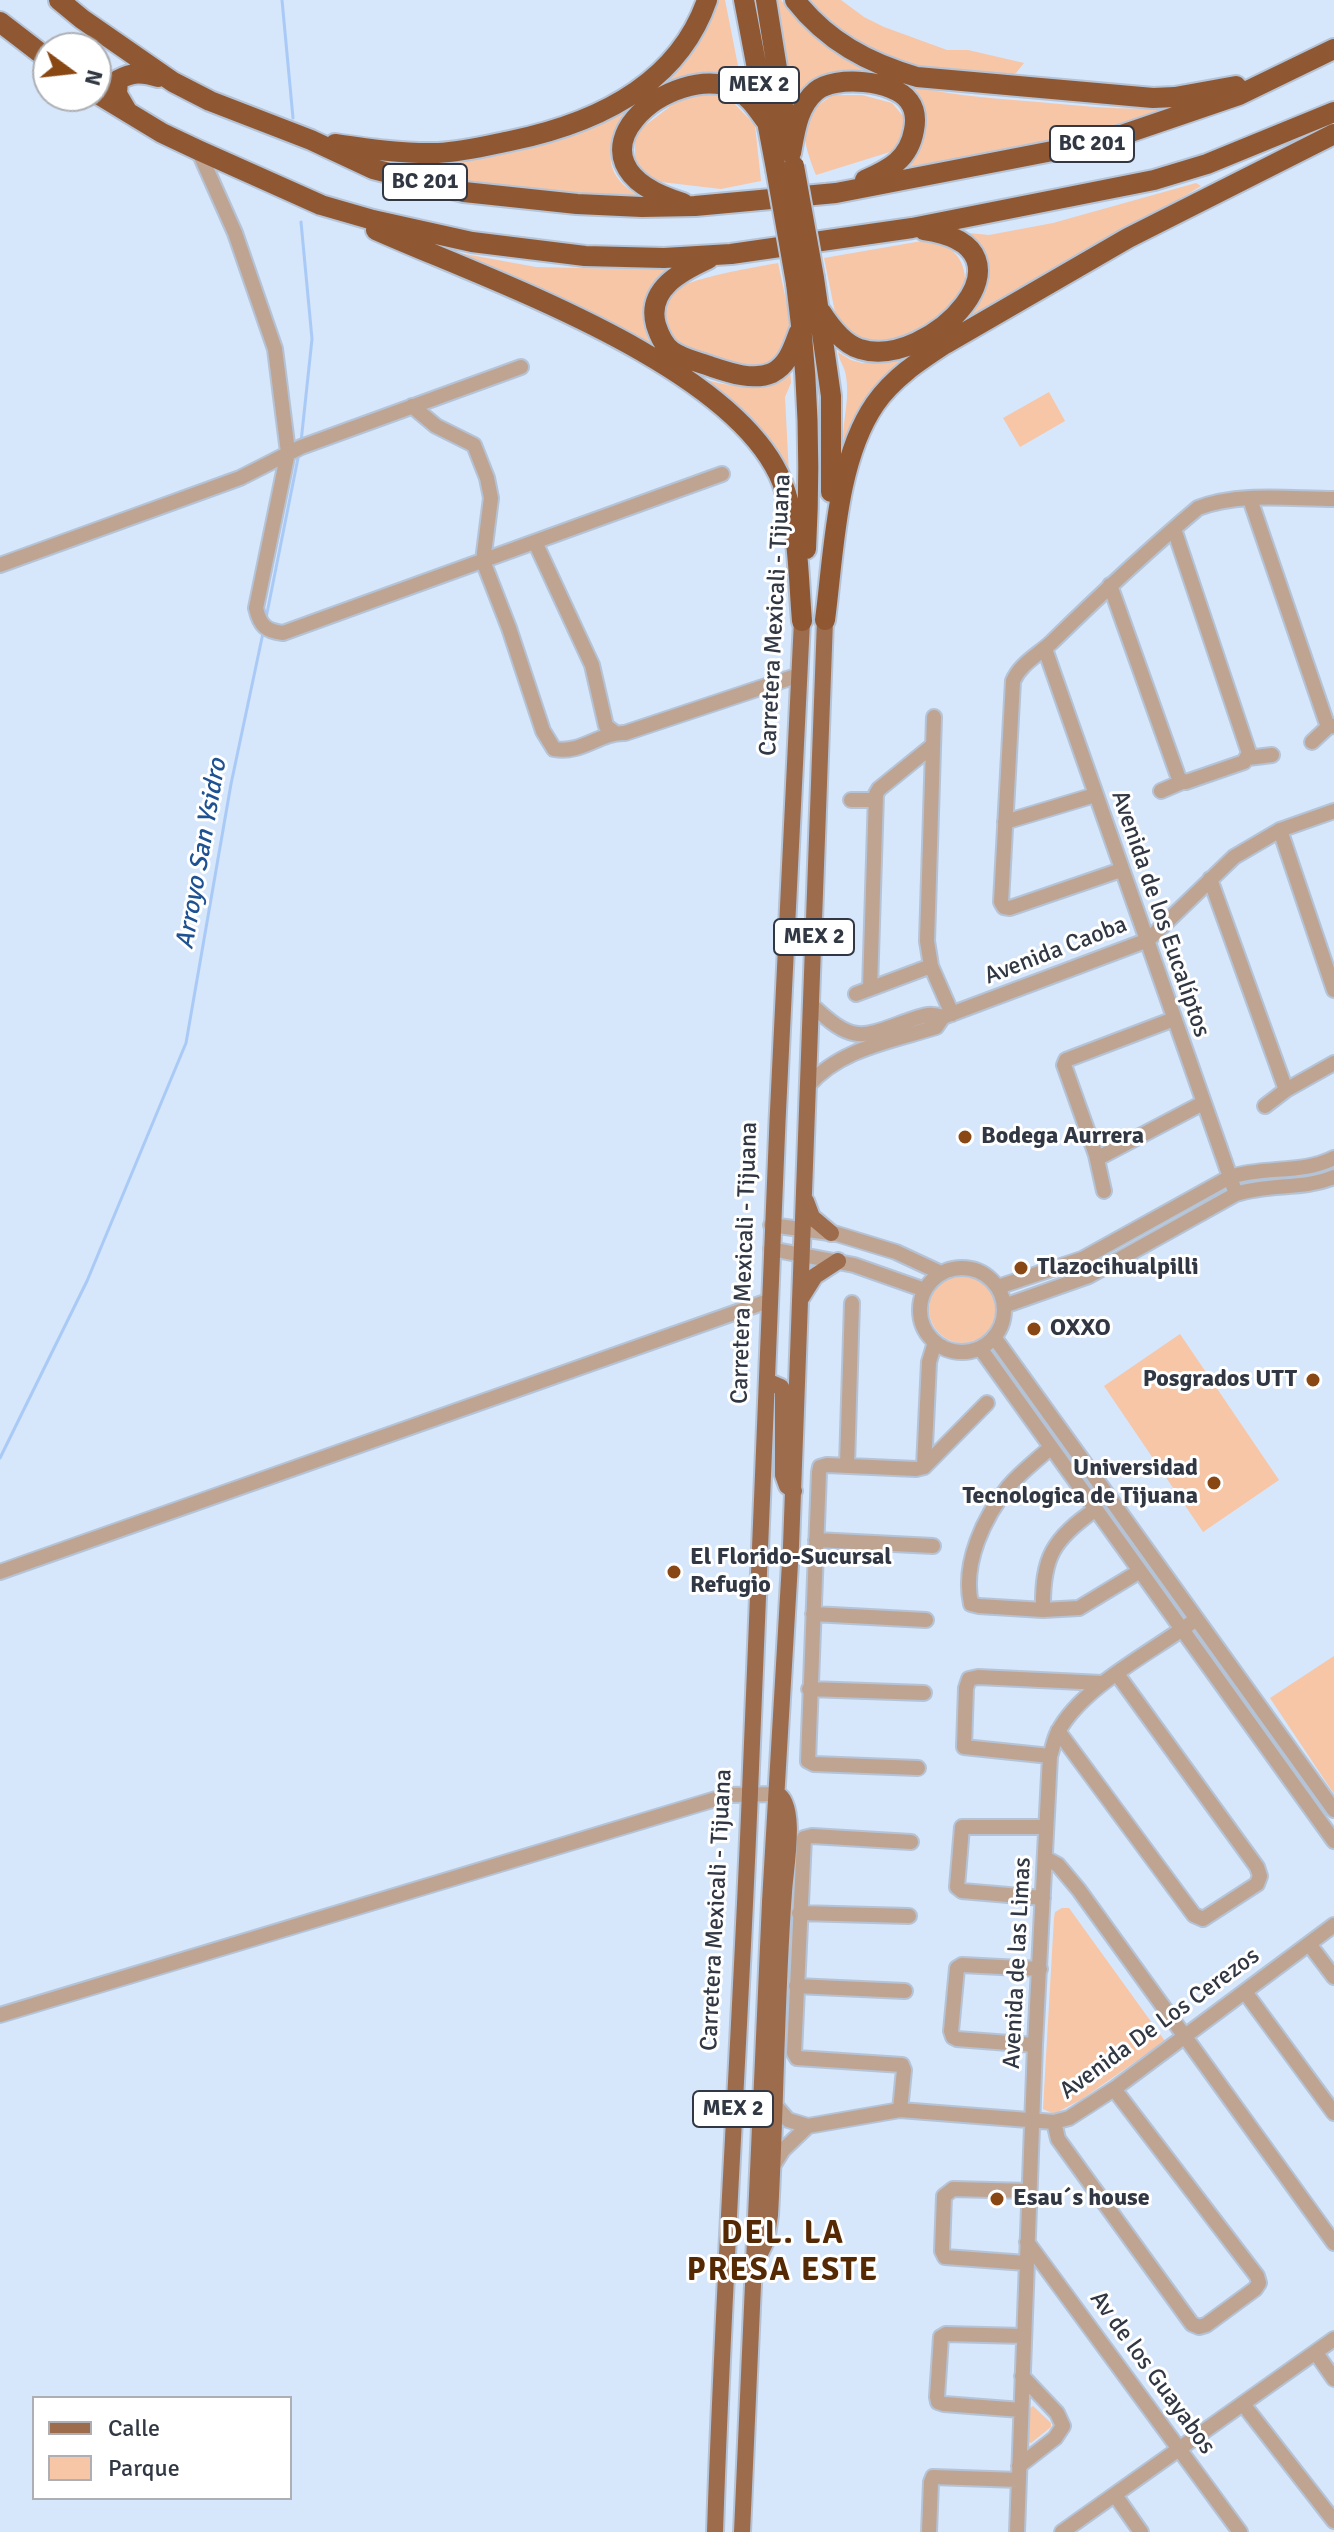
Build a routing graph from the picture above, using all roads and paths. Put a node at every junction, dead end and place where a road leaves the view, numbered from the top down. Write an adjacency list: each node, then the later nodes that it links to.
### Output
1 (59, 0): 10 (highway, BC 201)
2 (707, 0): 16 (highway)
3 (744, 0): 14 (highway, Carretera Mexicali - Tijuana / MEX 2)
4 (766, 0): 19 (highway, Carretera Mexicali - Tijuana / MEX 2)
5 (795, 0): 9 (highway)
6 (0, 22): 7 (highway)
7 (32, 47)
8 (1334, 49): 9 (highway, BC 201)
9 (1294, 69): 20 (highway, BC 201)
10 (173, 82): 12 (highway); 16 (highway, BC 201)
11 (112, 103): 12 (highway, BC 201)
12 (128, 113): 18 (highway, BC 201)
13 (1328, 117): 17 (highway, BC 201)
14 (766, 121): 19 (highway, Carretera Mexicali - Tijuana / MEX 2); 23 (highway)
15 (1334, 134): 21 (highway)
16 (311, 140): 23 (highway, BC 201)
17 (1262, 142): 21 (highway); 24 (highway, BC 201)
18 (198, 150): 22 (highway, BC 201); 31 (street)
19 (787, 163): 20 (highway); 26 (highway, Carretera Mexicali - Tijuana / MEX 2, bridge)
20 (836, 193): 23 (highway, BC 201)
21 (1211, 196): 40 (highway)
22 (321, 205): 25 (highway, BC 201); 41 (highway)
23 (695, 206)
24 (912, 228): 25 (highway, BC 201); 27 (highway)
25 (716, 255): 28 (highway)
26 (805, 280): 27 (highway, Carretera Mexicali - Tijuana / MEX 2); 28 (highway, Carretera Mexicali - Tijuana / MEX 2)
27 (819, 310): 40 (highway, Carretera Mexicali - Tijuana / MEX 2)
28 (801, 325): 41 (highway, Carretera Mexicali - Tijuana / MEX 2)
29 (521, 367): 30 (street)
30 (412, 406): 31 (street); 37 (street)
31 (288, 452): 37 (street); 38 (street)
32 (722, 474): 36 (street)
33 (1250, 499): 34 (street); 35 (street); 45 (street)
34 (1334, 499)
35 (1174, 529): 39 (street); 50 (street)
36 (535, 542): 37 (street); 46 (street)
37 (483, 561): 46 (street)
38 (0, 565)
39 (1110, 585): 42 (street); 51 (street)
40 (825, 620): 64 (main road, Carretera Mexicali - Tijuana / MEX 2)
41 (802, 621): 43 (main road, Carretera Mexicali - Tijuana / MEX 2)
42 (1045, 649): 53 (street, Avenida de los Eucalíptos); 57 (street)
43 (799, 675): 46 (street); 79 (main road, Carretera Mexicali - Tijuana / MEX 2)
44 (934, 717): 48 (street)
45 (1331, 726): 47 (street)
46 (614, 732)
47 (1312, 742)
48 (932, 746): 55 (street); 62 (street)
49 (1272, 755): 50 (street)
50 (1248, 758): 51 (street)
51 (1182, 782): 52 (street)
52 (1161, 791)
53 (1095, 795): 57 (street); 59 (street, Avenida de los Eucalíptos)
54 (851, 800): 55 (street)
55 (875, 800): 62 (street)
56 (1334, 811): 58 (street, Avenida Caoba)
57 (1005, 822): 59 (street)
58 (1280, 830): 60 (street, Avenida Caoba); 63 (street)
59 (1121, 870): 61 (street, Avenida de los Eucalíptos)
60 (1210, 879): 61 (street, Avenida Caoba); 69 (street)
61 (1148, 940): 65 (street, Avenida Caoba); 66 (street, Avenida de los Eucalíptos)
62 (931, 966): 65 (street)
63 (1334, 990)
64 (812, 1005): 65 (street); 68 (main road, Carretera Mexicali - Tijuana / MEX 2)
65 (947, 1015): 68 (street)
66 (1174, 1019): 70 (street, Avenida de los Eucalíptos); 72 (street)
67 (1334, 1063): 69 (street)
68 (808, 1086): 78 (main road, Carretera Mexicali - Tijuana / MEX 2)
69 (1286, 1090): 71 (street)
70 (1203, 1103): 72 (street); 74 (street, Avenida de los Eucalíptos)
71 (1265, 1106)
72 (1096, 1155): 76 (street)
73 (1334, 1158): 74 (street)
74 (1230, 1177): 77 (street, Avenida de los Eucalíptos); 86 (street)
75 (1334, 1177): 77 (street)
76 (1104, 1191)
77 (1236, 1194): 91 (street)
78 (804, 1195): 80 (main road, Carretera Mexicali - Tijuana / MEX 2); 81 (main road)
79 (771, 1225): 80 (street); 82 (main road, Carretera Mexicali - Tijuana / MEX 2)
80 (803, 1229): 81 (street); 83 (main road, Carretera Mexicali - Tijuana / MEX 2)
81 (831, 1233): 85 (street)
82 (771, 1249): 83 (street); 88 (main road, Carretera Mexicali - Tijuana / MEX 2)
83 (802, 1254): 84 (street); 89 (main road, Carretera Mexicali - Tijuana / MEX 2)
84 (838, 1261): 87 (street); 89 (main road)
85 (941, 1273): 86 (street); 87 (street)
86 (998, 1287): 91 (street)
87 (925, 1290): 93 (street)
88 (768, 1301): 95 (main road, Carretera Mexicali - Tijuana / MEX 2); 105 (street)
89 (799, 1302): 100 (main road, Carretera Mexicali - Tijuana / MEX 2)
90 (852, 1303): 98 (street)
91 (1004, 1306): 92 (street)
92 (994, 1337): 94 (street); 109 (street)
93 (935, 1342): 94 (street); 99 (street)
94 (980, 1348): 97 (street)
95 (767, 1381): 100 (main road); 118 (main road, Carretera Mexicali - Tijuana / MEX 2)
96 (987, 1403): 99 (street)
97 (1051, 1447): 101 (street); 106 (street)
98 (847, 1465): 99 (street); 102 (street)
99 (924, 1467)
100 (794, 1491): 119 (main road, Carretera Mexicali - Tijuana / MEX 2)
101 (1096, 1509): 104 (street); 106 (street)
102 (816, 1540): 103 (street); 107 (street)
103 (933, 1546)
104 (1140, 1571): 106 (street); 110 (street)
105 (0, 1572)
106 (1043, 1610)
107 (813, 1614): 108 (street); 113 (street)
108 (926, 1620)
109 (1195, 1620): 110 (street, Avenida de las Limas); 120 (street)
110 (1182, 1629): 111 (street, Avenida de las Limas); 122 (street)
111 (1117, 1674): 112 (street, Avenida de las Limas); 115 (street)
112 (1102, 1683): 115 (street, Avenida de las Limas); 116 (street)
113 (809, 1689): 114 (street); 117 (street)
114 (924, 1693)
115 (1058, 1731): 116 (street, Avenida de las Limas)
116 (1050, 1756): 121 (street, Avenida de las Limas)
117 (918, 1768)
118 (750, 1793): 119 (street); 135 (street); 162 (main road, Carretera Mexicali - Tijuana / MEX 2)
119 (777, 1794): 139 (main road); 150 (main road, Carretera Mexicali - Tijuana / MEX 2)
120 (1334, 1810)
121 (1045, 1827): 124 (street, Avenida de las Limas); 125 (street)
122 (1334, 1841)
123 (911, 1842): 126 (street)
124 (1045, 1858): 125 (street, Avenida de las Limas); 136 (street)
125 (1043, 1898): 130 (street, Avenida de las Limas)
126 (799, 1913): 127 (street); 132 (street)
127 (909, 1916)
128 (1334, 1925): 129 (street, Avenida De Los Cerezos)
129 (1309, 1944): 131 (street); 134 (street, Avenida De Los Cerezos)
130 (1040, 1969): 137 (street, Avenida de las Limas); 137 (street)
131 (1334, 1977)
132 (796, 1986): 133 (street); 140 (street)
133 (905, 1991)
134 (1245, 1992): 136 (street, Avenida De Los Cerezos); 141 (street)
135 (0, 2015)
136 (1184, 2037): 138 (street, Avenida De Los Cerezos); 148 (street)
137 (1035, 2045): 142 (street, Avenida de las Limas)
138 (1114, 2089): 143 (street, Avenida De Los Cerezos); 143 (street)
139 (775, 2105): 144 (street); 145 (main road)
140 (900, 2110): 142 (street, Avenida De Los Cerezos); 144 (street, Avenida De Los Cerezos)
141 (1334, 2113)
142 (1032, 2119): 143 (street, Avenida De Los Cerezos); 146 (street, Avenida de las Limas)
143 (1054, 2122)
144 (808, 2126): 145 (street)
145 (773, 2166): 150 (main road)
146 (1029, 2191): 147 (street, Avenida de las Limas); 149 (street)
147 (1027, 2242): 149 (street, Avenida de las Limas); 158 (street, Av de los Guayabos)
148 (1334, 2243)
149 (1026, 2263): 151 (street, Avenida de las Limas)
150 (753, 2270): 163 (main road, Carretera Mexicali - Tijuana / MEX 2)
151 (1024, 2336): 154 (street, Avenida de las Limas); 157 (street)
152 (1334, 2339): 153 (street)
153 (1316, 2353): 155 (street); 156 (street)
154 (1022, 2376): 157 (street, Avenida de las Limas); 159 (street)
155 (1334, 2379)
156 (1243, 2404): 158 (street); 161 (street)
157 (1021, 2410): 159 (street, Avenida de las Limas)
158 (1180, 2448): 160 (street); 168 (street, Av de los Guayabos)
159 (1019, 2473): 164 (street); 165 (street, Avenida de las Limas)
160 (1115, 2495): 166 (street); 167 (street)
161 (1334, 2521)
162 (715, 2532)
163 (742, 2532)
164 (929, 2532)
165 (1017, 2532)
166 (1062, 2532)
167 (1141, 2532)
168 (1240, 2532)

